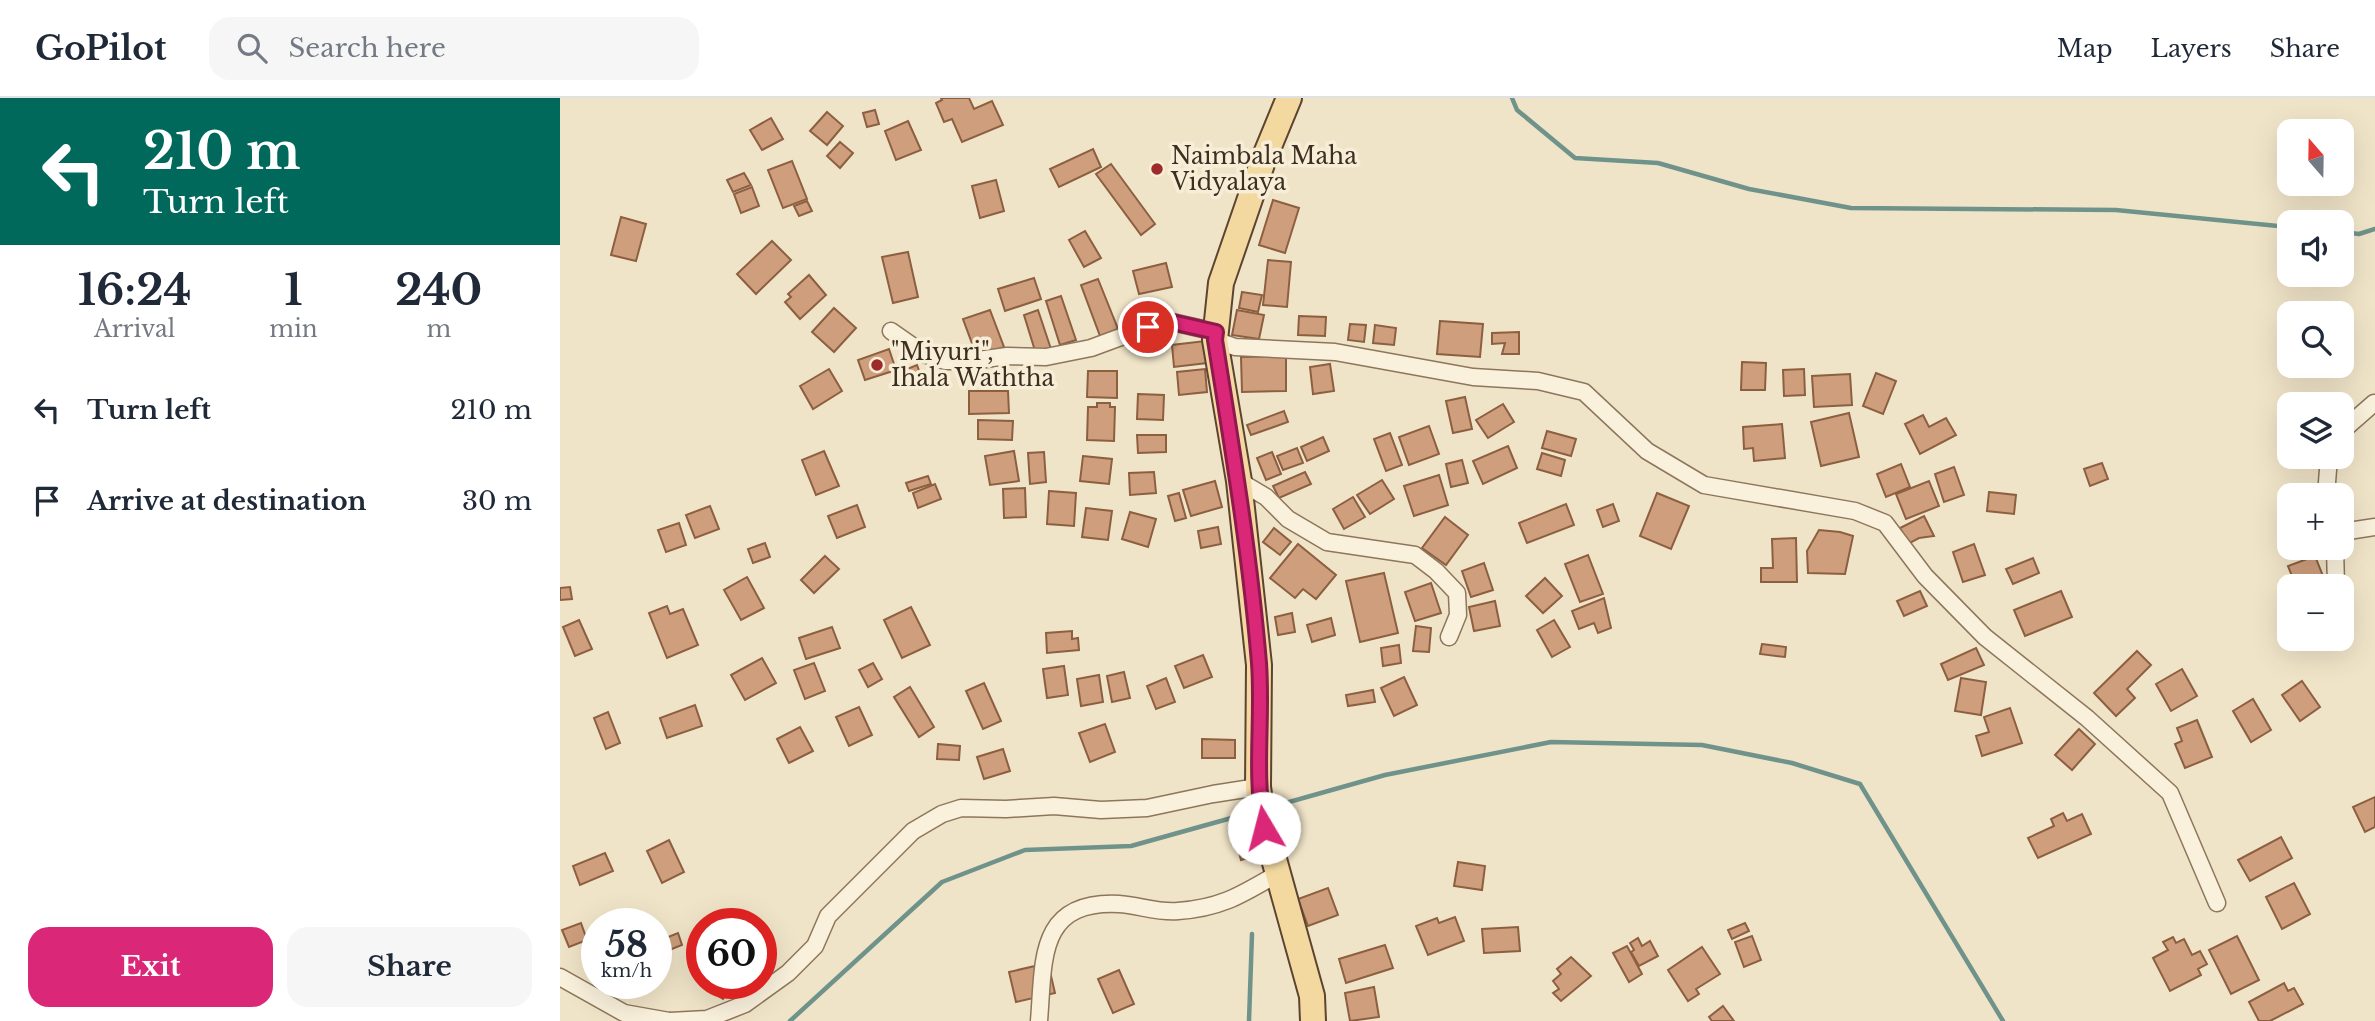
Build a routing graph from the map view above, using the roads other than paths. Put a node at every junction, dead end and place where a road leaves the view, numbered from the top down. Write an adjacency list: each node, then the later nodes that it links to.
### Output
1 (1289, 98): 3 (main road)
2 (891, 331): 3 (street)
3 (1215, 336): 6 (main road); 12 (street)
4 (2374, 403): 5 (street)
5 (2354, 420)
6 (1238, 481): 9 (street); 10 (main road)
7 (2375, 527): 8 (street)
8 (2354, 530)
9 (1449, 637)
10 (1258, 788): 11 (main road); 14 (street)
11 (1277, 874): 15 (street); 16 (main road)
12 (2217, 903)
13 (560, 977): 14 (street)
14 (670, 1021)
15 (1039, 1021)
16 (1314, 1021)

